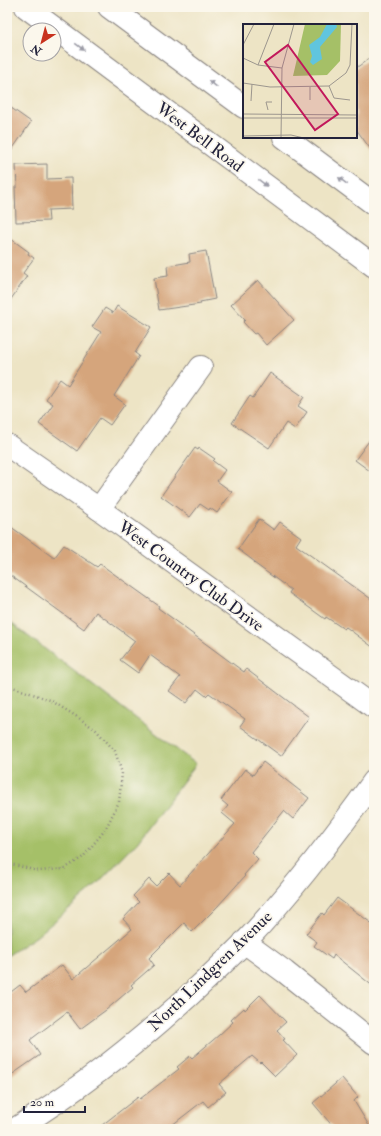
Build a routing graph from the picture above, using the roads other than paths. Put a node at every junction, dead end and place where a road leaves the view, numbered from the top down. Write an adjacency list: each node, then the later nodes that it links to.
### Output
1 (26, 7): 6 (street, West Bell Road, one-way to 6)
2 (109, 7): 3 (street, one-way to 2)
3 (243, 107)
4 (285, 138): 5 (street, one-way to 4)
5 (374, 204)
6 (374, 266)
7 (201, 366): 9 (street)
8 (7, 445): 9 (street, West Country Club Drive)
9 (99, 509): 10 (street, West Country Club Drive)
10 (374, 707)
11 (374, 781): 12 (street, North Lindgren Avenue)
12 (244, 942): 13 (street); 14 (street, North Lindgren Avenue)
13 (374, 1043)
14 (15, 1129)

